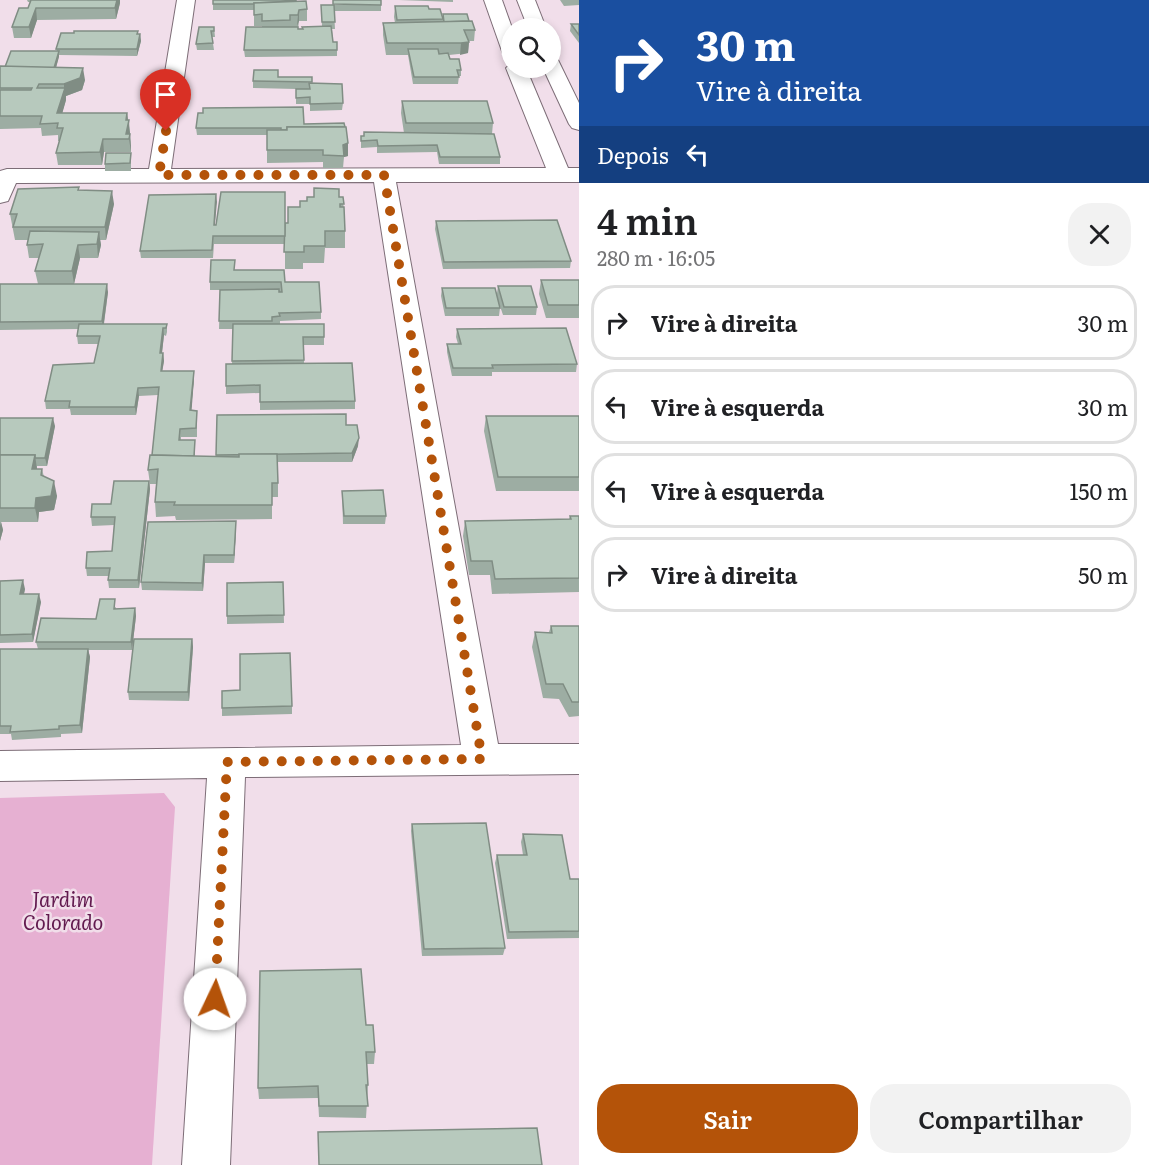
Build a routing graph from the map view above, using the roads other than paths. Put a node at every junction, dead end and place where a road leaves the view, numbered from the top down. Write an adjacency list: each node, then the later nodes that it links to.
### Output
1 (186, 0): 10 (street)
2 (493, 0): 5 (street)
3 (526, 0): 4 (street)
4 (533, 18)
5 (501, 20)
6 (521, 78): 12 (street)
7 (579, 79): 8 (street)
8 (558, 80): 9 (street)
9 (579, 124)
10 (159, 175): 11 (street); 13 (street)
11 (384, 175): 12 (street); 14 (street)
12 (570, 175)
13 (0, 196)
14 (482, 759): 15 (street); 16 (street)
15 (579, 759)
16 (227, 762): 17 (street); 18 (street)
17 (0, 766)
18 (206, 1165)

